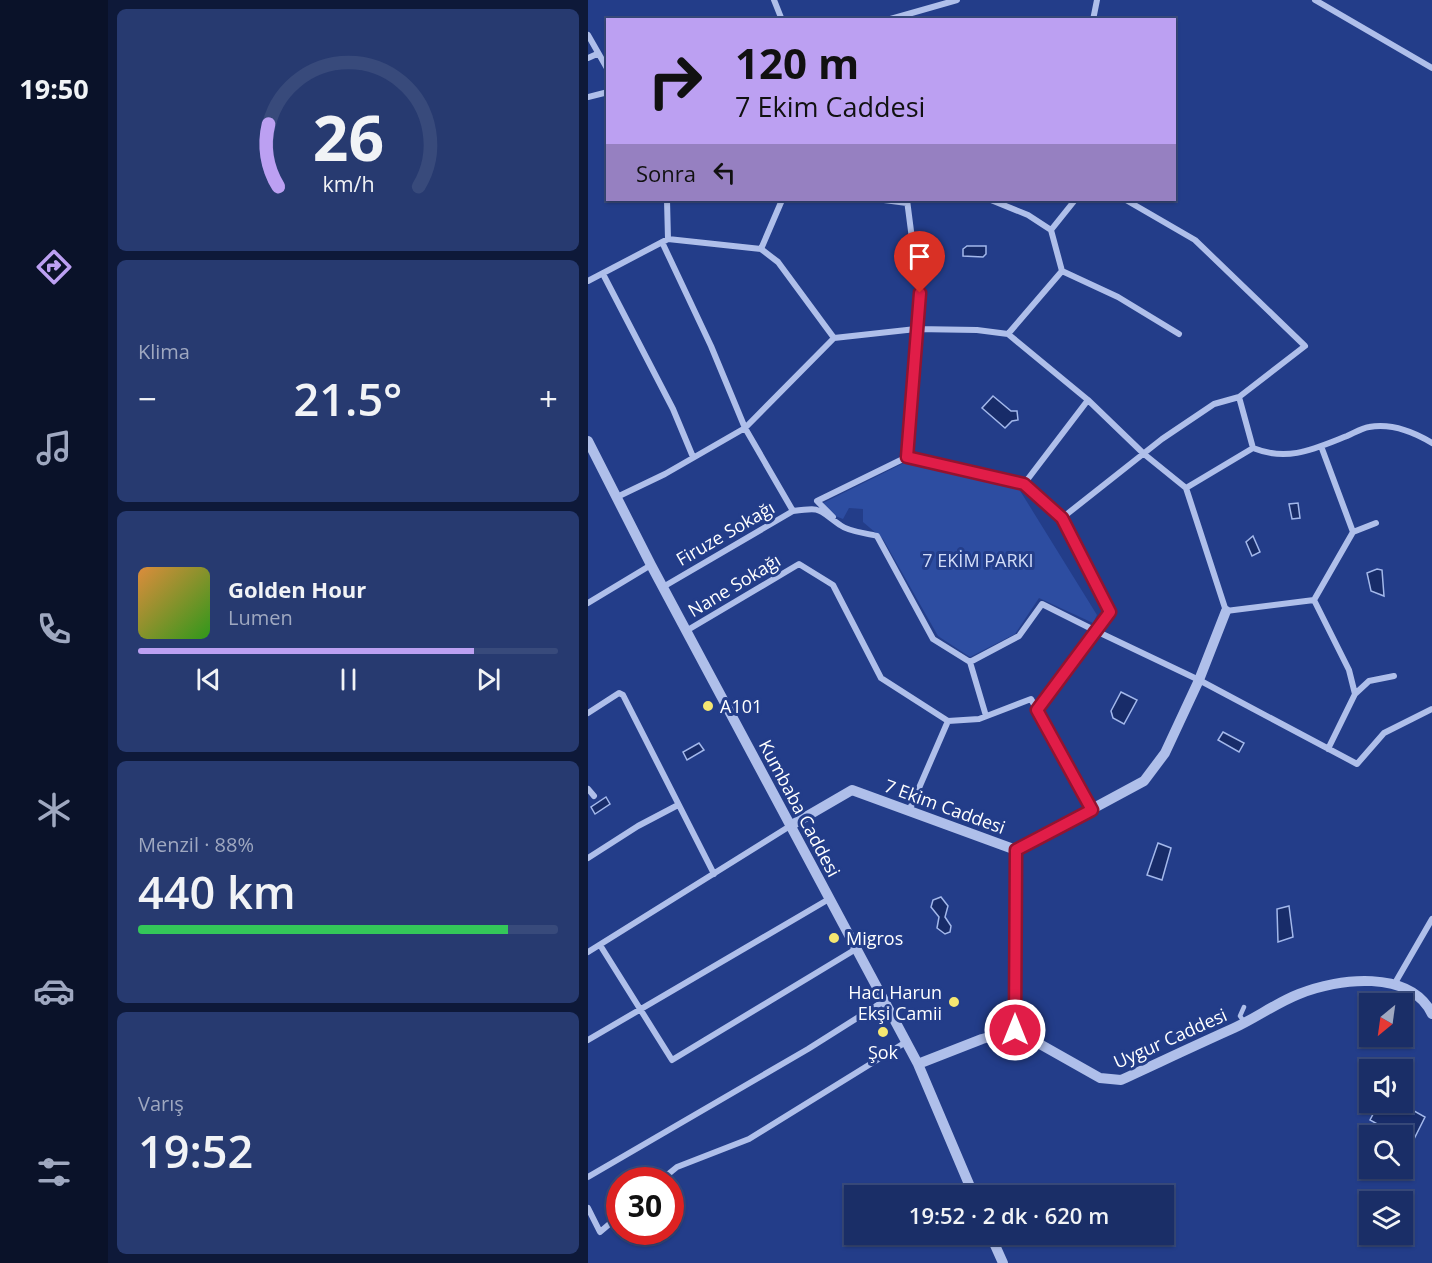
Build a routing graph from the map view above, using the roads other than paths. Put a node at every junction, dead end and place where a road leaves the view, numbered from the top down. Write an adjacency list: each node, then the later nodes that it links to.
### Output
1 (774, 0): 6 (street)
2 (957, 0): 5 (street)
3 (1097, 0): 8 (street)
4 (1315, 0): 13 (street)
5 (946, 1): 7 (street)
6 (781, 18)
7 (893, 18)
8 (1093, 18)
9 (588, 35): 10 (street)
10 (597, 54): 11 (street); 12 (street)
11 (588, 58)
12 (606, 67)
13 (1432, 69)
14 (606, 92): 15 (street)
15 (588, 97)
16 (667, 201): 23 (street)
17 (782, 201): 24 (street)
18 (907, 201): 28 (street)
19 (993, 201): 22 (street)
20 (1074, 201): 22 (street)
21 (1128, 201): 32 (street)
22 (1052, 230): 25 (street)
23 (665, 241): 24 (street); 26 (street); 34 (street)
24 (761, 249): 31 (street)
25 (1062, 271): 29 (street); 30 (street)
26 (603, 274): 27 (street); 40 (street)
27 (588, 281)
28 (916, 329): 30 (street); 31 (street); 41 (street)
29 (1179, 333)
30 (1008, 334): 33 (street)
31 (834, 338): 34 (street)
32 (1239, 397): 38 (street); 39 (street)
33 (1088, 400): 39 (street); 42 (street)
34 (745, 428): 40 (street); 45 (street)
35 (588, 441): 44 (street, Kumbaba Caddesi)
36 (1432, 443): 37 (street)
37 (1321, 446): 38 (street); 49 (street)
38 (1253, 448): 43 (street)
39 (1144, 454): 43 (street); 47 (street)
40 (693, 457): 44 (street)
41 (907, 457): 42 (street); 46 (street)
42 (1024, 484): 47 (street)
43 (1186, 488): 54 (street)
44 (617, 497): 50 (street, Kumbaba Caddesi)
45 (793, 511): 46 (street, Firuze Sokağı); 51 (street, Firuze Sokağı)
46 (833, 517): 57 (street, Firuze Sokağı)
47 (1062, 518): 56 (street)
48 (1376, 523): 49 (street)
49 (1353, 532): 52 (street)
50 (651, 565): 51 (street, Kumbaba Caddesi); 53 (street)
51 (663, 587): 55 (street, Kumbaba Caddesi)
52 (1314, 600): 54 (street); 60 (street)
53 (588, 603)
54 (1226, 611): 59 (street, 7 Ekim Caddesi)
55 (686, 631): 65 (street, Nane Sokağı); 72 (street, Kumbaba Caddesi)
56 (1096, 631): 57 (street); 59 (street); 62 (street)
57 (970, 662): 64 (street)
58 (1394, 676): 60 (street)
59 (1199, 680): 66 (street); 70 (street, 7 Ekim Caddesi)
60 (1355, 694): 66 (street)
61 (1432, 709): 66 (street)
62 (1037, 710): 64 (street); 70 (street)
63 (588, 713): 69 (street)
64 (986, 716): 65 (street)
65 (948, 721): 71 (street)
66 (1328, 749)
67 (588, 789): 68 (street)
68 (594, 796)
69 (678, 805): 74 (street); 75 (street)
70 (1092, 810): 73 (street, 7 Ekim Caddesi)
71 (909, 811): 72 (street, 7 Ekim Caddesi); 73 (street, 7 Ekim Caddesi)
72 (790, 826): 75 (street); 76 (street, Kumbaba Caddesi)
73 (1016, 850): 87 (street)
74 (588, 858)
75 (714, 874): 78 (street)
76 (829, 899): 79 (street, Kumbaba Caddesi); 84 (street)
77 (1432, 919): 81 (street)
78 (600, 945): 80 (street); 84 (street)
79 (856, 949): 82 (street, Kumbaba Caddesi); 84 (street)
80 (588, 952)
81 (1395, 983): 85 (street, Uygur Caddesi); 86 (street, Uygur Caddesi)
82 (884, 1001): 89 (street, Kumbaba Caddesi); 92 (street)
83 (1244, 1006): 86 (lane)
84 (640, 1010): 88 (street)
85 (1432, 1014)
86 (1245, 1023): 87 (street, Uygur Caddesi)
87 (1015, 1030): 90 (street)
88 (588, 1040)
89 (906, 1042): 90 (street, Kumbaba Caddesi); 91 (street)
90 (918, 1064): 93 (street, Kumbaba Caddesi)
91 (677, 1167)
92 (588, 1177)
93 (969, 1185)
94 (588, 1208): 95 (street)
95 (606, 1227)
96 (995, 1245): 97 (street)
97 (1003, 1263)

